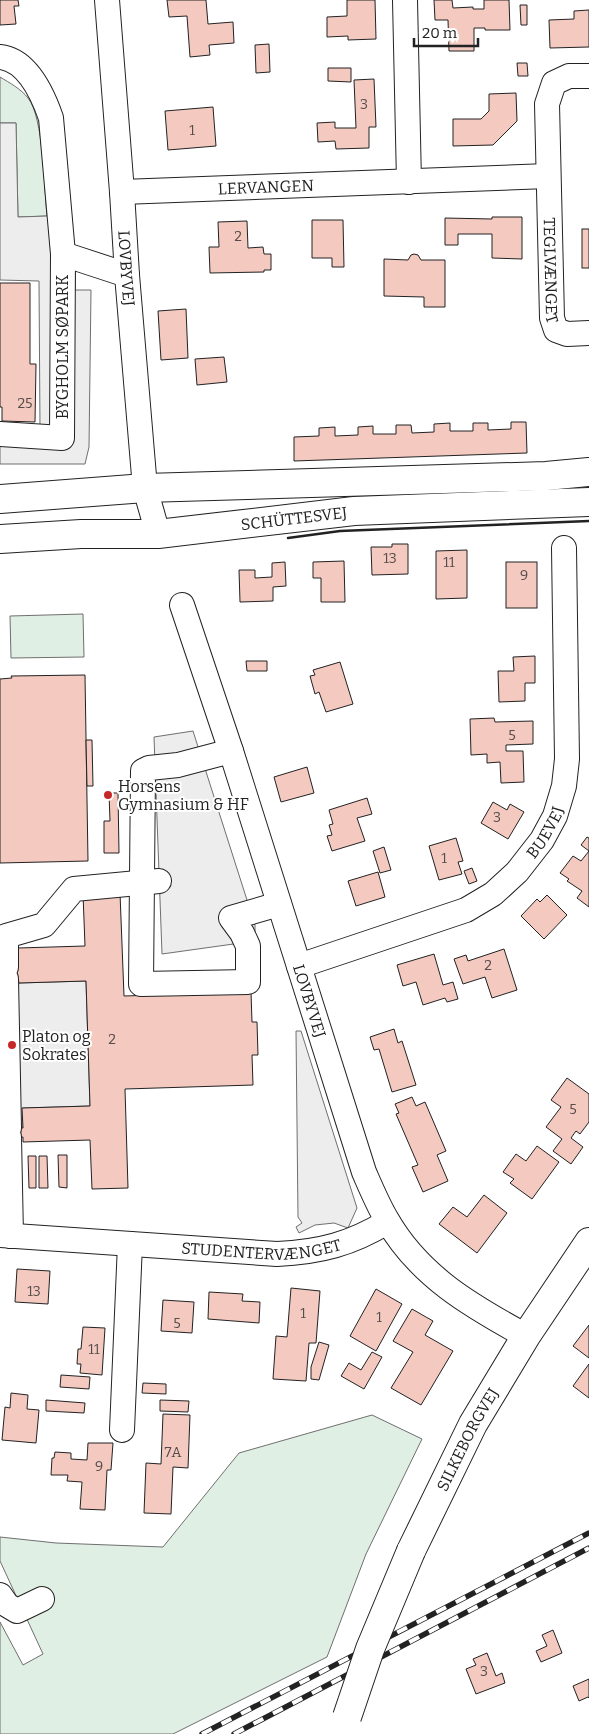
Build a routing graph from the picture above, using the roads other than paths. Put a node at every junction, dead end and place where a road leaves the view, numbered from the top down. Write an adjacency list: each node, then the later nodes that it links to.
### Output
1 (107, 0): 7 (street, LOVBYVEJ)
2 (404, 0): 6 (street)
3 (0, 57): 8 (street, BYGHOLM SØPARK)
4 (589, 76): 5 (street)
5 (548, 176): 6 (street, LERVANGEN); 10 (street, TEGLVÆNGET)
6 (409, 182): 7 (street, LERVANGEN)
7 (122, 192): 9 (street, LOVBYVEJ)
8 (63, 254): 9 (street, BYGHOLM SØPARK); 11 (street, BYGHOLM SØPARK)
9 (127, 275): 13 (street, LOVBYVEJ)
10 (589, 334)
11 (0, 434)
12 (589, 472): 13 (main road, SCHÜTTESVEJ)
13 (145, 488): 14 (main road, SCHÜTTESVEJ); 16 (street, LOVBYVEJ)
14 (0, 499)
15 (589, 502): 16 (main road, SCHÜTTESVEJ)
16 (158, 534): 17 (main road, SCHÜTTESVEJ)
17 (0, 539)
18 (564, 548): 23 (street, BUEVEJ)
19 (182, 605): 20 (street, LOVBYVEJ)
20 (231, 751): 21 (street); 22 (street, LOVBYVEJ)
21 (150, 882): 22 (street); 25 (street)
22 (279, 904): 23 (street, LOVBYVEJ)
23 (298, 966): 24 (street, LOVBYVEJ)
24 (388, 1222): 26 (street, STUDENTERVÆNGET); 28 (street, LOVBYVEJ)
25 (6, 1236): 26 (street, STUDENTERVÆNGET)
26 (130, 1244): 29 (street)
27 (587, 1249): 28 (main road, SILKEBORGVEJ)
28 (526, 1336): 32 (main road, SILKEBORGVEJ, bridge)
29 (122, 1430)
30 (0, 1595): 31 (street)
31 (42, 1599)
32 (344, 1726)

